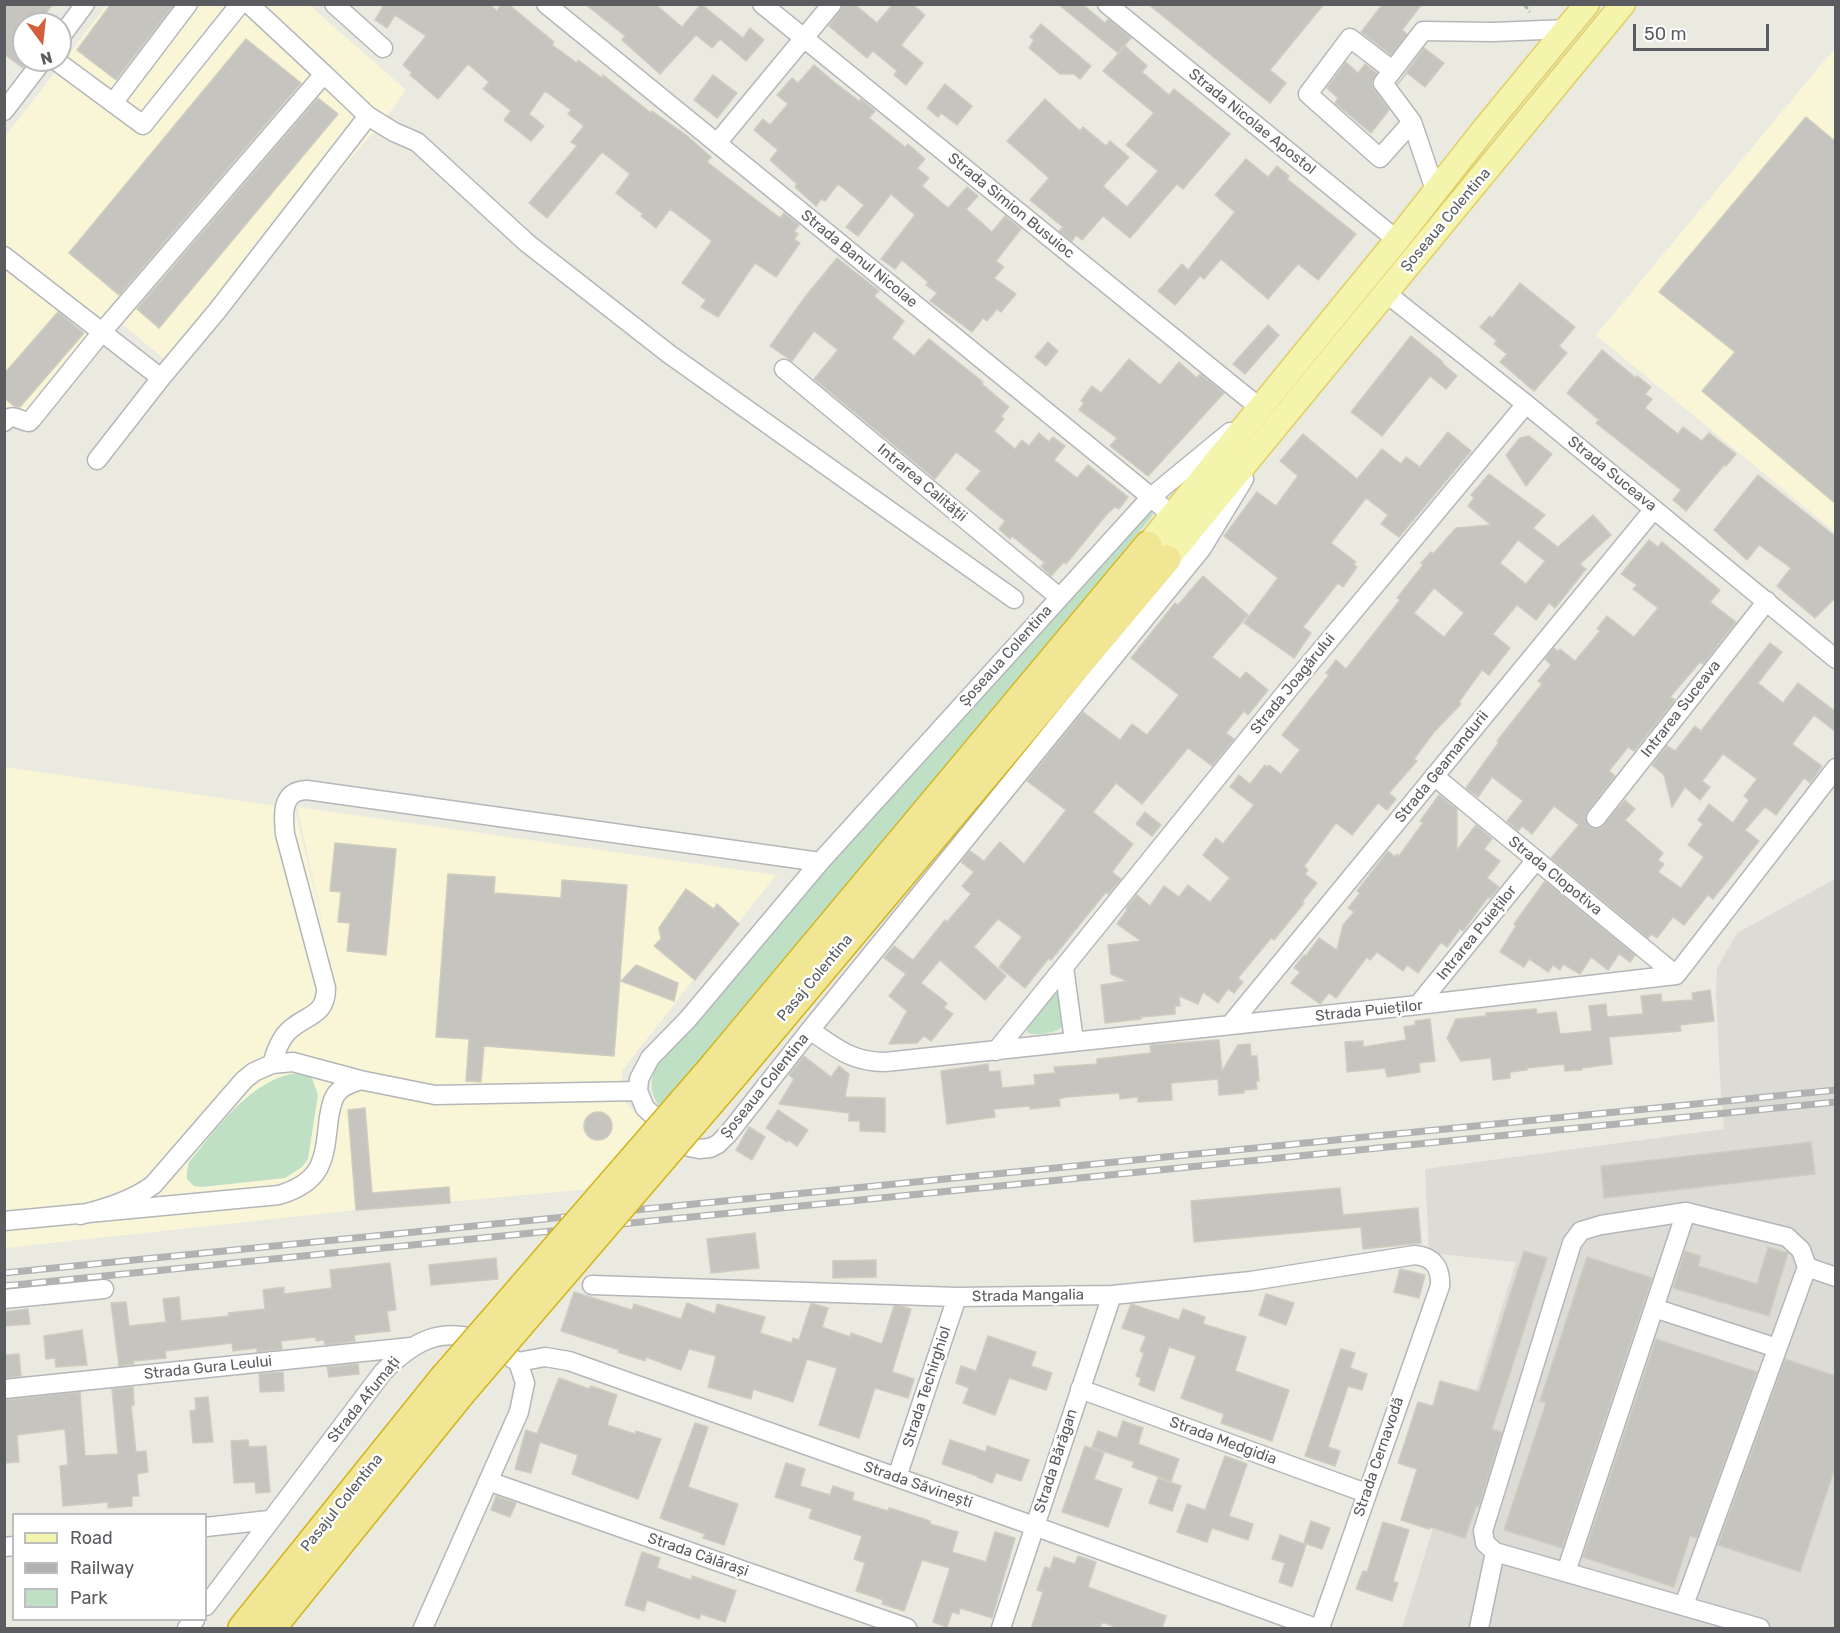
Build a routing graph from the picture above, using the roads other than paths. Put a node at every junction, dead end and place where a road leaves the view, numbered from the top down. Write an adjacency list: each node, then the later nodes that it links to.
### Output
1 (188, 4): 20 (street)
2 (240, 4): 20 (street)
3 (249, 4): 19 (street)
4 (334, 4): 15 (street)
5 (546, 4): 24 (street, Strada Banul Nicolae)
6 (762, 4): 14 (street, Strada Simion Busuioc)
7 (832, 4): 14 (street)
8 (1107, 4): 26 (street, Strada Nicolae Apostol)
9 (1587, 4): 13 (main road, Șoseaua Colentina)
10 (1623, 4): 28 (main road, Șoseaua Colentina)
11 (84, 5): 12 (street)
12 (72, 22)
13 (1569, 29): 16 (street); 25 (main road, Șoseaua Colentina)
14 (804, 39): 24 (street); 33 (street, Strada Simion Busuioc)
15 (383, 48)
16 (1392, 70): 23 (street); 23 (street)
17 (34, 72): 21 (street)
18 (71, 72): 20 (street)
19 (324, 74): 22 (street); 29 (street)
20 (113, 103)
21 (4, 111)
22 (368, 116): 31 (street); 42 (street)
23 (1412, 122): 25 (street)
24 (717, 143): 37 (street, Strada Banul Nicolae)
25 (1435, 190): 26 (main road, Șoseaua Colentina)
26 (1397, 240): 33 (main road, Șoseaua Colentina)
27 (4, 256): 29 (street)
28 (1386, 293): 32 (street, Strada Suceava); 35 (main road, Șoseaua Colentina)
29 (102, 332): 31 (street); 34 (street)
30 (784, 369): 41 (street, Intrarea Calității)
31 (161, 378): 36 (street)
32 (1526, 404): 38 (street, Strada Suceava); 50 (street, Strada Joagărului)
33 (1260, 408): 37 (street, Șoseaua Colentina); 39 (main road, Șoseaua Colentina)
34 (4, 422)
35 (1269, 436): 40 (main road, Șoseaua Colentina); 54 (street, Șoseaua Colentina)
36 (97, 460)
37 (1151, 497): 39 (street, Strada Banul Nicolae); 41 (street, Șoseaua Colentina)
38 (1654, 509): 43 (street, Strada Suceava); 46 (street, Strada Geamandurii)
39 (1172, 516): 40 (main road, Șoseaua Colentina)
40 (1157, 552): 75 (highway, Pasaj Colentina, bridge)
41 (1059, 597): 49 (street, Șoseaua Colentina)
42 (1014, 599)
43 (1767, 601): 44 (street, Strada Suceava); 47 (street, Intrarea Suceava)
44 (1836, 658)
45 (1836, 768): 51 (street)
46 (1434, 776): 48 (street, Strada Clopotiva); 53 (street, Strada Geamandurii)
47 (1596, 818)
48 (1536, 860): 51 (street, Strada Clopotiva); 52 (street, Intrarea Puieților)
49 (820, 862): 57 (street); 59 (street, Șoseaua Colentina)
50 (1064, 967): 55 (street); 56 (street, Strada Joagărului)
51 (1676, 975): 52 (street, Strada Puieților)
52 (1418, 1005): 53 (street, Strada Puieților)
53 (1230, 1026): 55 (street, Strada Puieților)
54 (810, 1030): 56 (street, Strada Puieților); 59 (street, Șoseaua Colentina)
55 (1074, 1041): 56 (street, Strada Puieților)
56 (996, 1051)
57 (272, 1064): 58 (street); 61 (street)
58 (360, 1080): 59 (street); 61 (street)
59 (638, 1091)
60 (1686, 1212): 63 (street); 71 (street); 84 (street)
61 (80, 1215): 62 (street)
62 (4, 1221)
63 (1807, 1266): 64 (street); 73 (street)
64 (1836, 1278)
65 (592, 1285): 69 (street, Strada Mangalia)
66 (1440, 1286): 68 (street, Strada Mangalia); 80 (street, Strada Cernavodă)
67 (104, 1289): 70 (street)
68 (1112, 1295): 69 (street, Strada Mangalia); 77 (street, Strada Bărăgan)
69 (957, 1297): 78 (street, Strada Techirghiol)
70 (4, 1299)
71 (1654, 1308): 73 (street); 85 (street)
72 (411, 1347): 74 (street, Strada Afumați); 76 (street, Strada Gura Leului); 81 (street, Strada Afumați)
73 (1777, 1348): 87 (street)
74 (518, 1362): 78 (street, Strada Săvinești); 79 (street)
75 (452, 1386): 88 (highway, Pasajul Colentina); 89 (highway, Pasajul Colentina)
76 (4, 1389)
77 (1080, 1389): 80 (street, Strada Medgidia); 82 (street, Strada Bărăgan)
78 (897, 1477): 82 (street, Strada Săvinești)
79 (489, 1481): 90 (street); 91 (street, Strada Călărași)
80 (1366, 1493): 93 (street, Strada Cernavodă)
81 (269, 1520): 83 (street); 86 (street, Strada Afumați)
82 (1034, 1526): 92 (street, Strada Bărăgan); 93 (street, Strada Săvinești)
83 (207, 1527)
84 (1495, 1552): 85 (street); 94 (street)
85 (1566, 1572): 87 (street)
86 (207, 1605)
87 (1684, 1605): 95 (street)
88 (242, 1629)
89 (272, 1629)
90 (423, 1629)
91 (907, 1629)
92 (1001, 1629)
93 (1318, 1629)
94 (1479, 1629)
95 (1760, 1629)

